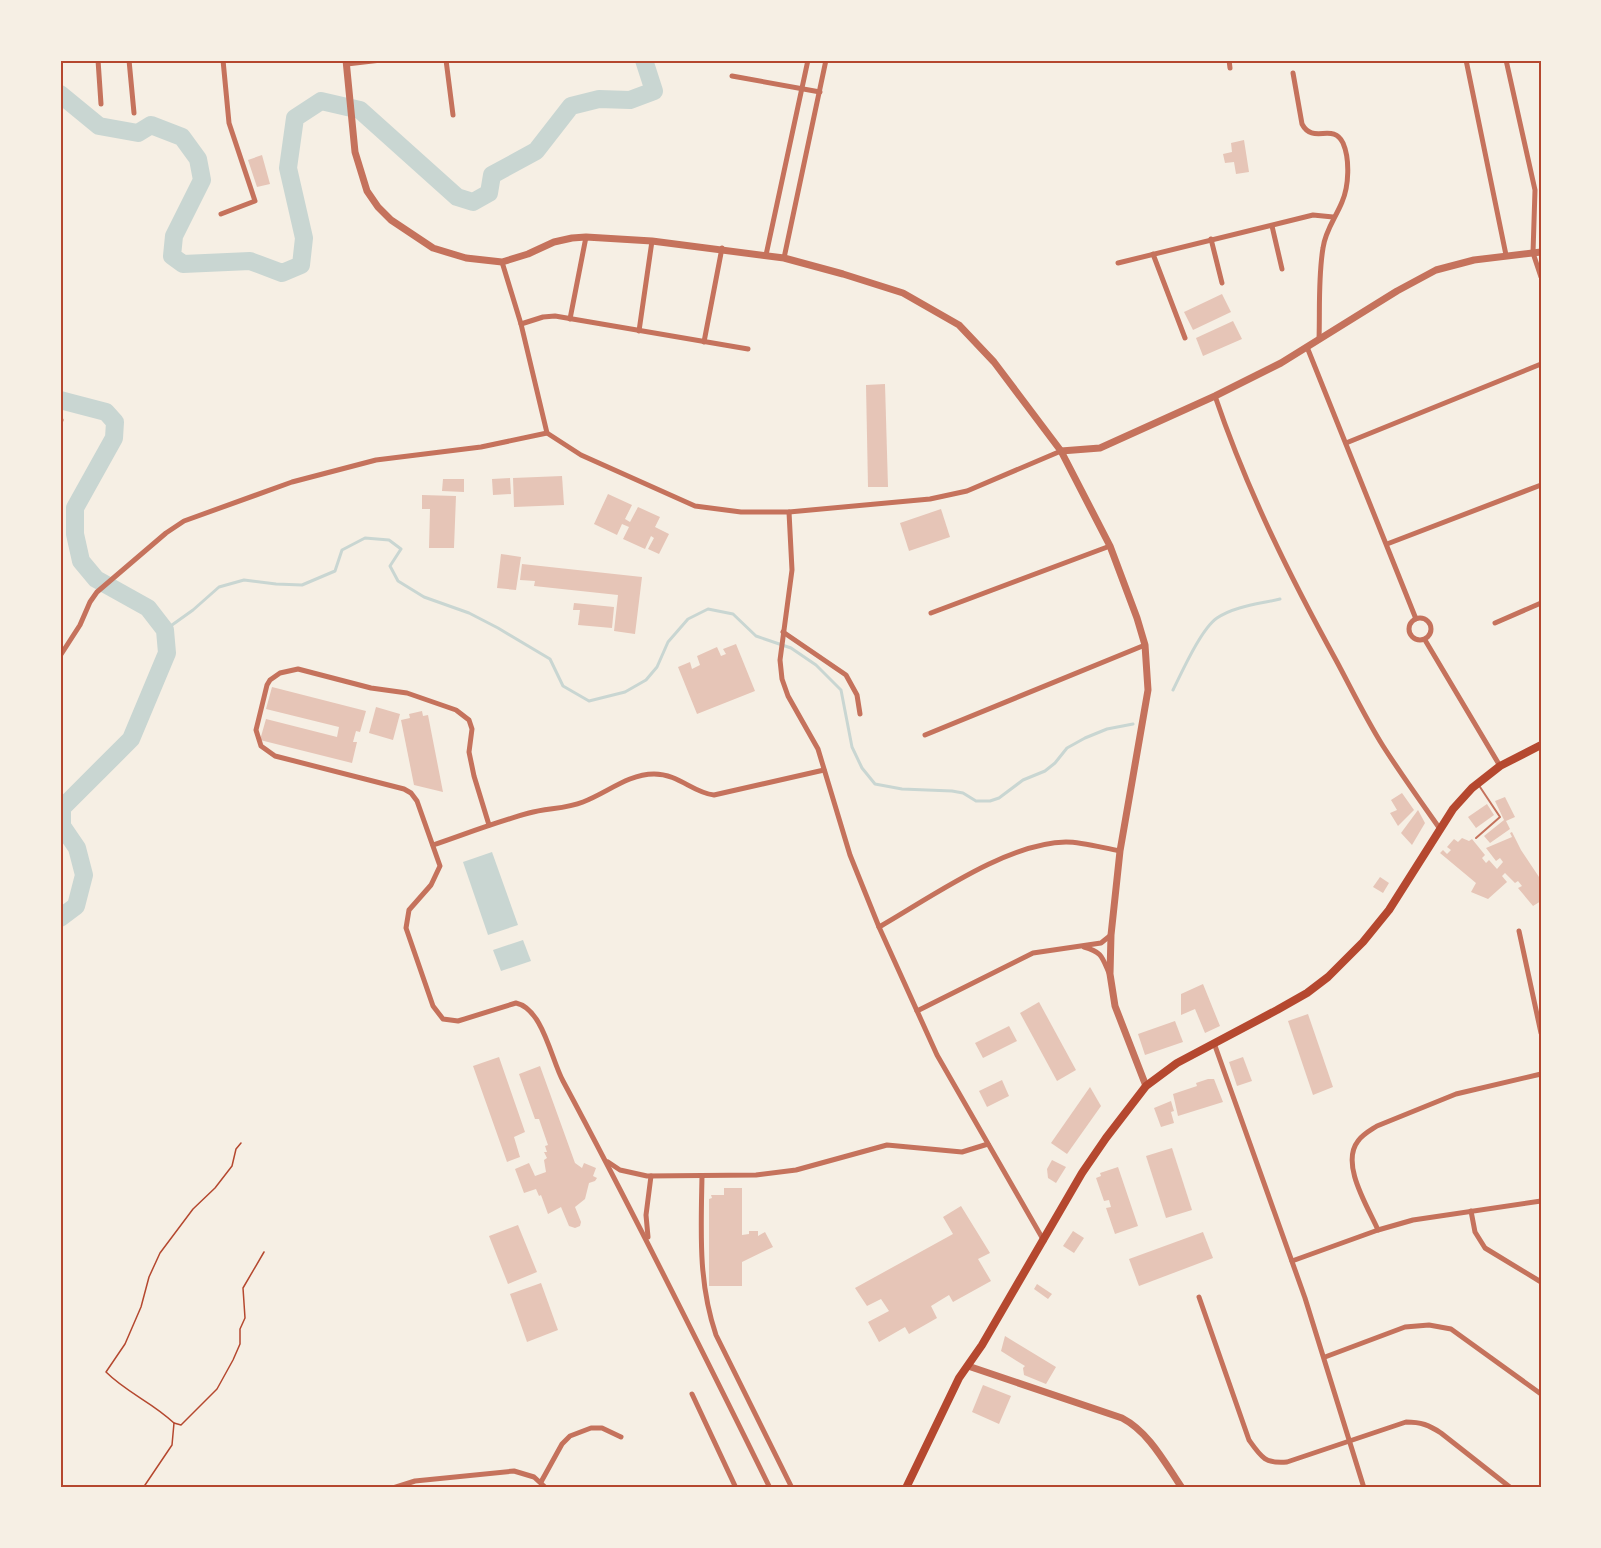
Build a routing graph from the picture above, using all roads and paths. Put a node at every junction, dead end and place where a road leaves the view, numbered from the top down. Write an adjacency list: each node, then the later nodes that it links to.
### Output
1 (98, 60): 17 (street)
2 (129, 60): 18 (street)
3 (223, 60): 20 (street)
4 (381, 60): 11 (street)
5 (446, 60): 19 (street)
6 (808, 60): 15 (street)
7 (826, 60): 16 (street)
8 (1229, 60): 12 (street)
9 (1466, 60): 30 (street)
10 (1506, 60): 27 (street)
11 (347, 62): 32 (street)
12 (1230, 68)
13 (1293, 73): 21 (street)
14 (732, 76): 15 (street)
15 (802, 88): 16 (street); 29 (street)
16 (820, 92): 31 (street)
17 (101, 104)
18 (134, 113)
19 (453, 115)
20 (221, 214)
21 (1333, 217): 22 (street); 41 (street)
22 (1272, 226): 24 (street); 34 (street)
23 (586, 237): 25 (street); 32 (street); 37 (street)
24 (1211, 239): 28 (street); 36 (street)
25 (652, 241): 26 (street); 39 (street)
26 (722, 249): 29 (street); 42 (street)
27 (1537, 253): 30 (street); 35 (street)
28 (1153, 254): 33 (street); 40 (street)
29 (766, 255): 31 (street)
30 (1506, 255): 41 (street)
31 (784, 258): 49 (street)
32 (502, 262): 38 (street)
33 (1118, 263)
34 (1282, 269)
35 (1541, 278)
36 (1222, 284)
37 (570, 319): 38 (street); 39 (street)
38 (521, 324): 47 (street)
39 (639, 331): 42 (street)
40 (1185, 338)
41 (1319, 340): 43 (street)
42 (704, 342): 44 (street)
43 (1307, 347): 46 (street); 48 (street)
44 (748, 349)
45 (1541, 364): 48 (street)
46 (1215, 396): 49 (street); 69 (street)
47 (547, 433): 51 (street); 61 (street)
48 (1346, 443): 52 (street)
49 (1061, 451): 51 (street); 53 (street)
50 (1541, 485): 52 (street)
51 (789, 512): 58 (street)
52 (1387, 544): 56 (street)
53 (1110, 546): 55 (street); 60 (street)
54 (1541, 603): 57 (street)
55 (931, 614)
56 (1416, 619): 59 (street); 59 (street)
57 (1495, 623)
58 (783, 632): 62 (street); 66 (street)
59 (1425, 640): 65 (street)
60 (1145, 645): 63 (street); 72 (street)
61 (60, 656)
62 (860, 714)
63 (925, 735)
64 (1541, 745): 65 (main road)
65 (1500, 766): 67 (main road)
66 (824, 770): 68 (street); 73 (street)
67 (1477, 783): 69 (main road); 70 (lane)
68 (489, 825): 71 (street); 71 (street)
69 (1440, 830): 80 (main road)
70 (1476, 838)
71 (434, 845): 85 (street)
72 (1120, 851): 73 (street); 75 (street)
73 (879, 927): 78 (street)
74 (1519, 931): 79 (street)
75 (1111, 935): 76 (street); 77 (street)
76 (1082, 946): 77 (street); 78 (street)
77 (1110, 974): 82 (street)
78 (917, 1011): 84 (street)
79 (1541, 1033)
80 (1214, 1043): 82 (main road); 94 (street)
81 (1541, 1074): 90 (street)
82 (1146, 1086): 91 (main road)
83 (241, 1143): 101 (path)
84 (988, 1144): 87 (street); 91 (street)
85 (606, 1161): 86 (street); 92 (street)
86 (651, 1176): 87 (street); 92 (street)
87 (702, 1176): 110 (street)
88 (1541, 1201): 89 (street)
89 (1470, 1210): 90 (street); 95 (street)
90 (1378, 1230): 94 (street)
91 (1044, 1241): 98 (main road)
92 (650, 1244): 109 (street)
93 (264, 1252): 101 (path)
94 (1292, 1261): 97 (street)
95 (1541, 1282)
96 (1198, 1297): 103 (street)
97 (1325, 1357): 100 (street); 103 (street)
98 (968, 1366): 111 (main road); 112 (street)
99 (692, 1394): 108 (street)
100 (1541, 1394)
101 (174, 1423): 105 (path)
102 (621, 1437): 104 (street)
103 (1350, 1440): 113 (street); 114 (street)
104 (541, 1482): 106 (street); 107 (street)
105 (143, 1488)
106 (393, 1488)
107 (546, 1488)
108 (736, 1488)
109 (770, 1488)
110 (792, 1488)
111 (906, 1488)
112 (1182, 1488)
113 (1364, 1488)
114 (1511, 1488)

